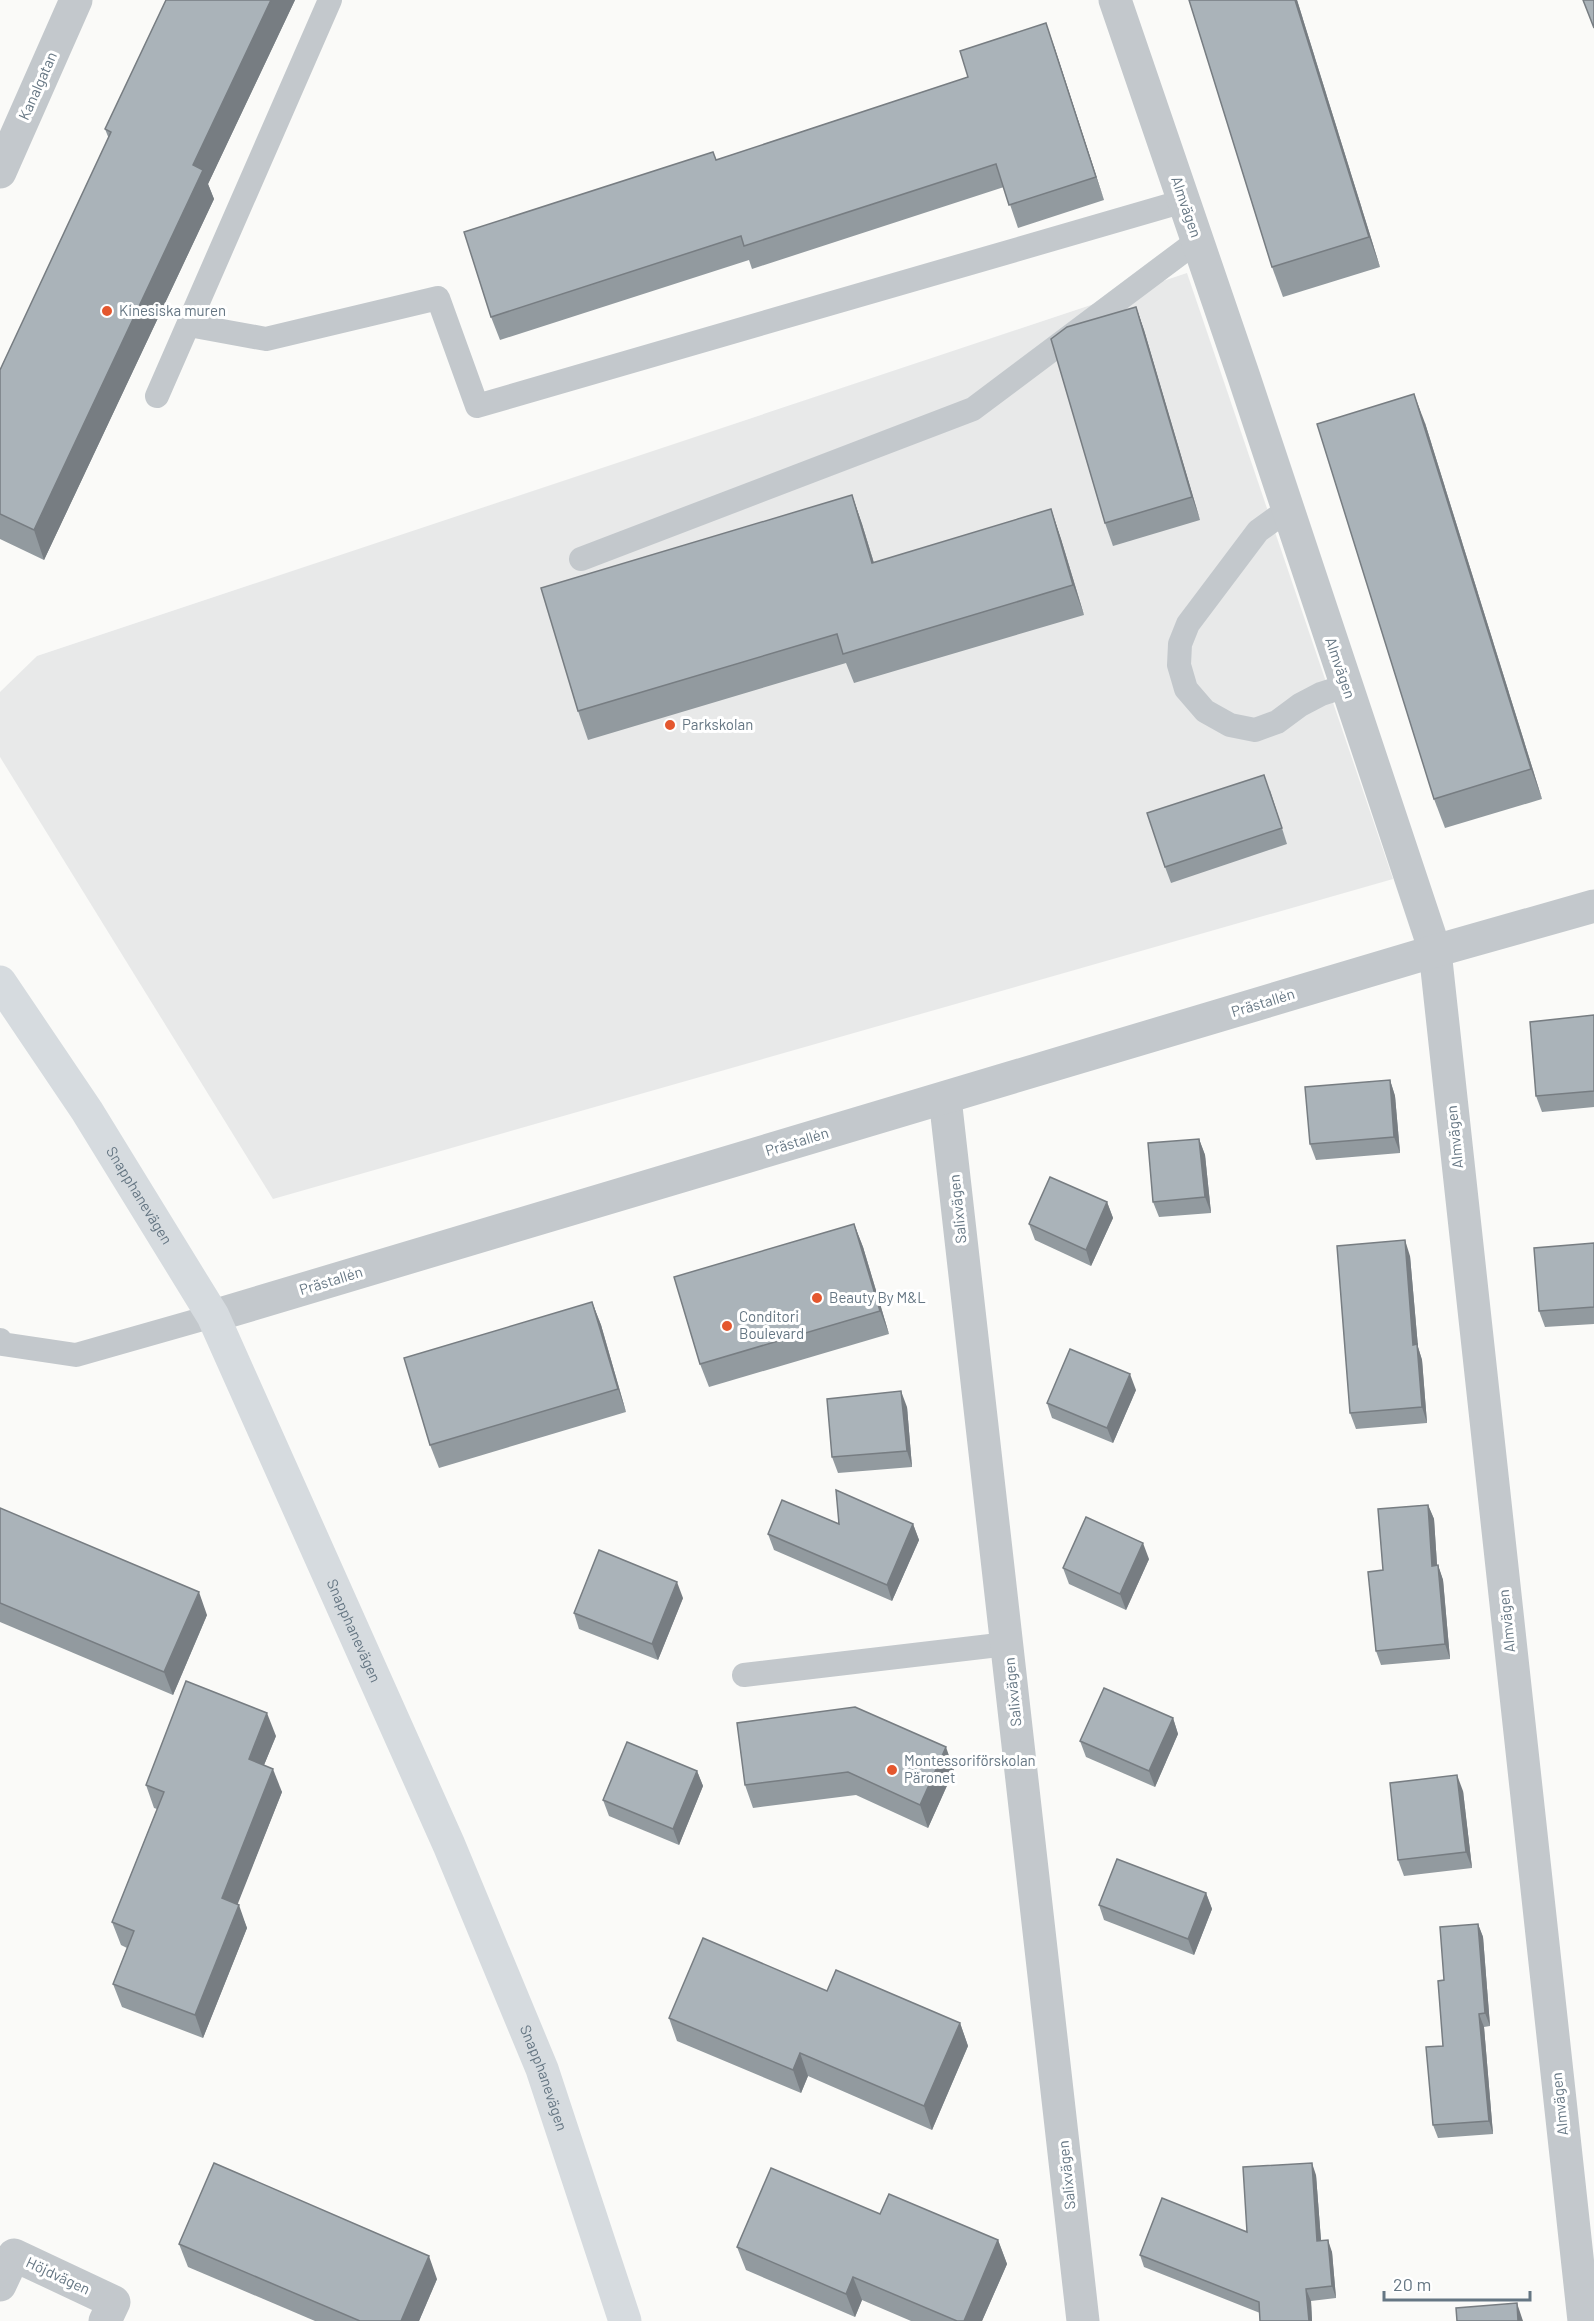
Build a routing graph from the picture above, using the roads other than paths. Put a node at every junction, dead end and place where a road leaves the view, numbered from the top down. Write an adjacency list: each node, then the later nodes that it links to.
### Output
1 (76, 0): 4 (street, Kanalgatan)
2 (330, 0): 7 (lane)
3 (1115, 0): 5 (street, Almvägen)
4 (0, 172)
5 (1184, 201): 6 (street, Almvägen); 7 (lane)
6 (1197, 241): 9 (street, Almvägen); 10 (lane)
7 (189, 325): 8 (lane)
8 (157, 396)
9 (1287, 510): 11 (street, Almvägen); 11 (lane)
10 (581, 559)
11 (1346, 686): 13 (street, Almvägen)
12 (1594, 906): 13 (street, Prästallén)
13 (1435, 951): 15 (street, Prästallén); 24 (street, Almvägen)
14 (0, 982): 16 (main road, Snapphanevägen)
15 (945, 1098): 16 (street, Prästallén); 18 (street, Salixvägen)
16 (213, 1316): 17 (lane, Prästallén); 22 (main road, Snapphanevägen)
17 (0, 1340)
18 (1007, 1644): 19 (lane); 23 (street, Salixvägen)
19 (744, 1675)
20 (0, 2285): 21 (street, Höjdvägen)
21 (105, 2321)
22 (625, 2321)
23 (1083, 2321)
24 (1584, 2321)

